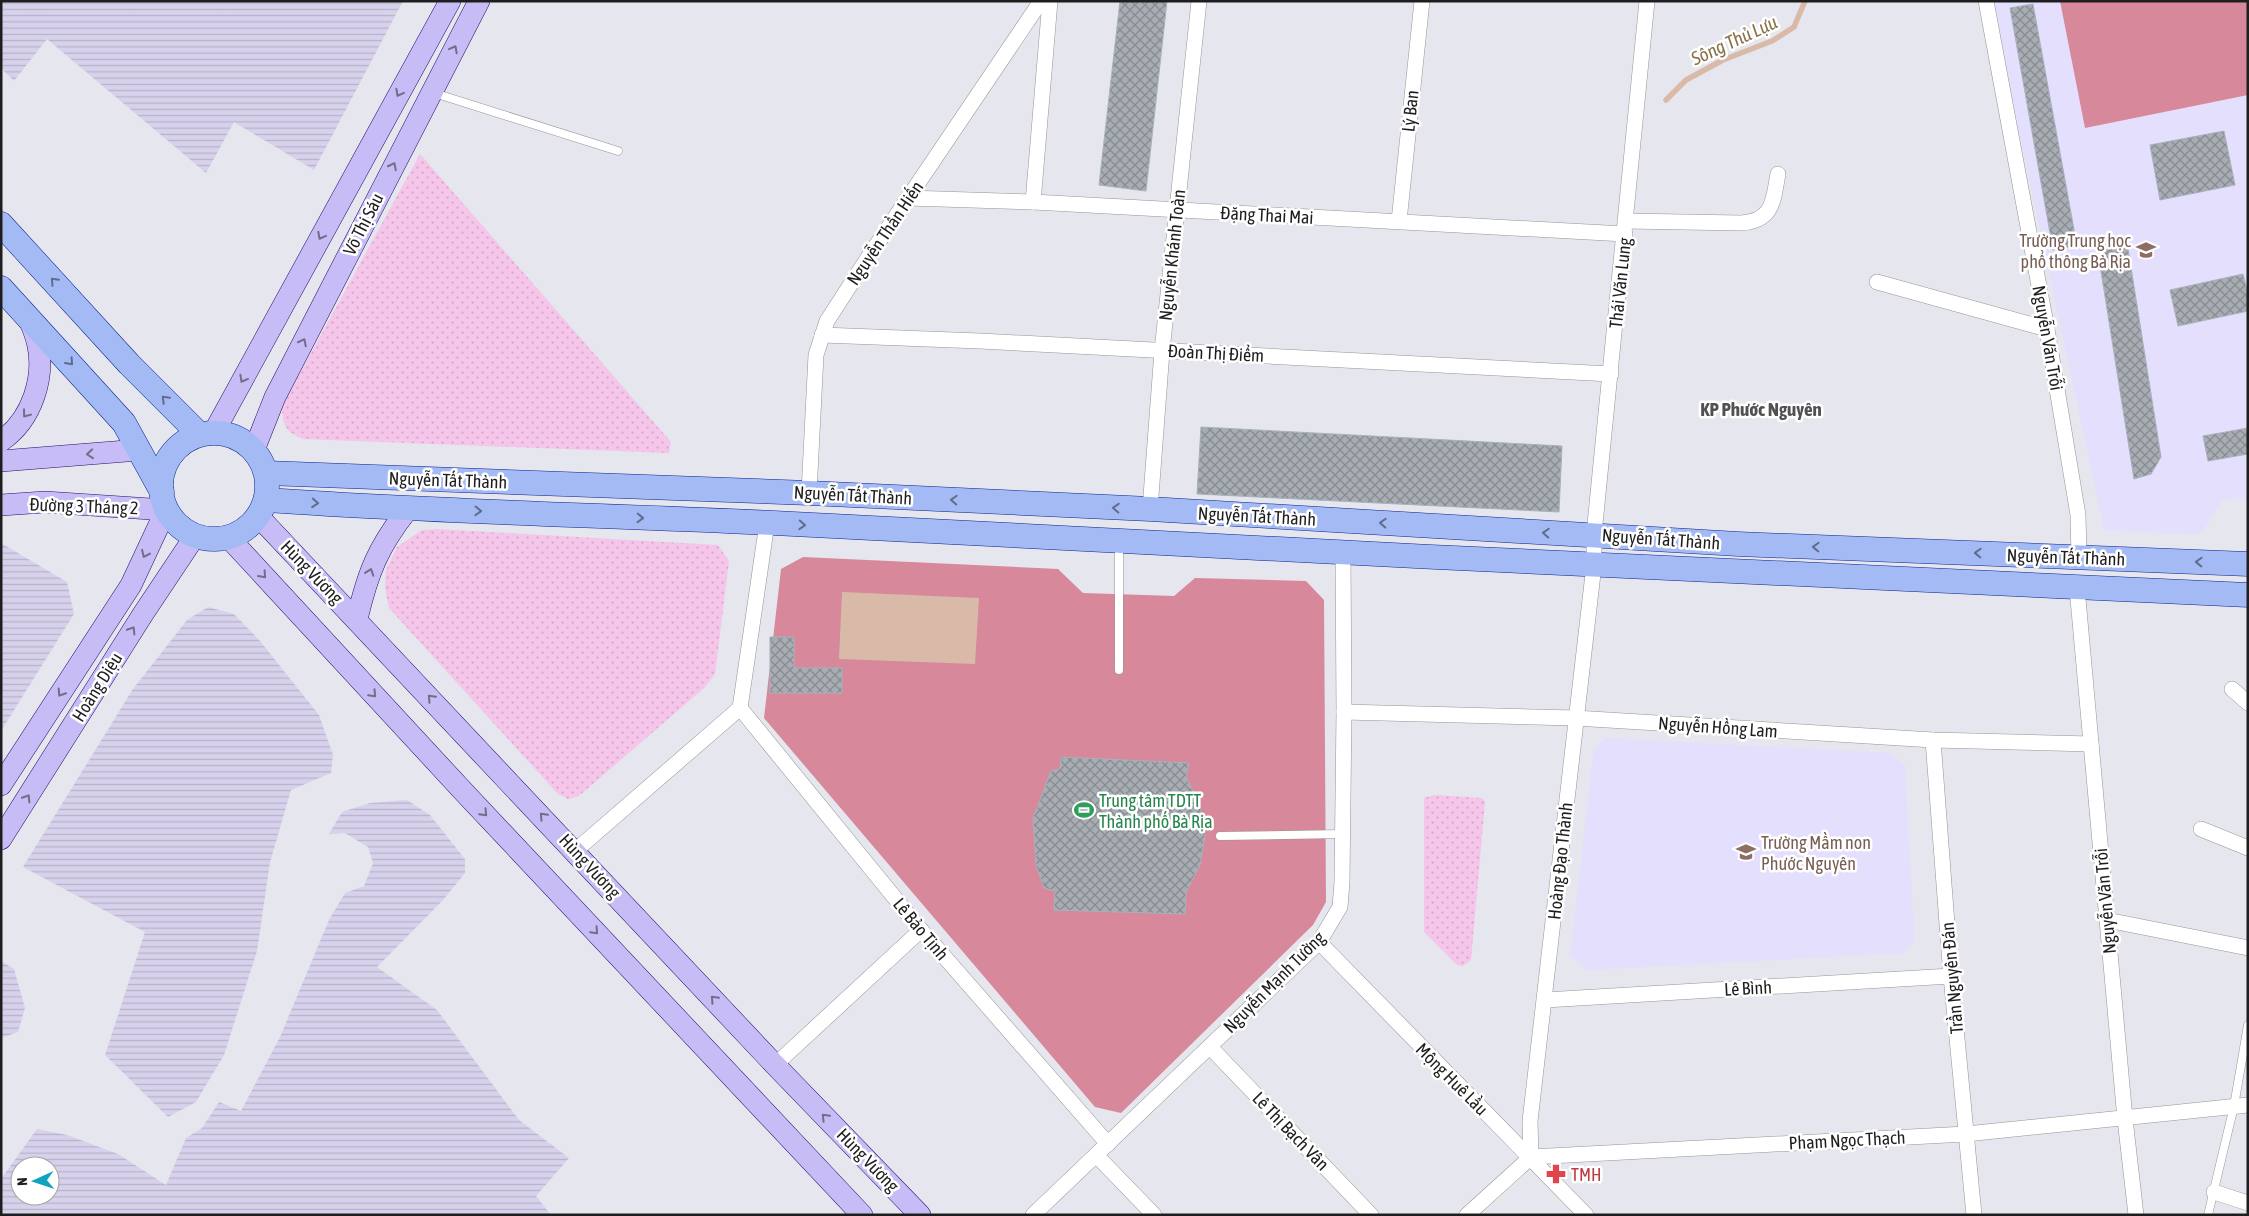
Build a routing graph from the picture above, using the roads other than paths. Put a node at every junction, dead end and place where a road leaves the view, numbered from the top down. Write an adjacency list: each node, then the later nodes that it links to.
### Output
1 (450, 1): 25 (main road, Võ Thị Sáu, one-way to 25)
2 (479, 1): 9 (main road, Võ Thị Sáu, one-way to 2)
3 (1041, 1): 12 (street, Nguyễn Thần Hiến)
4 (1050, 1): 13 (street)
5 (1199, 1): 14 (street, Nguyễn Khánh Toàn)
6 (1422, 1): 15 (street, Lý Ban)
7 (1648, 1): 17 (street, Thái Văn Lung)
8 (1986, 1): 21 (street, Nguyễn Văn Trỗi)
9 (431, 92): 10 (lane); 28 (main road, Võ Thị Sáu, one-way to 9)
10 (618, 151)
11 (1778, 174): 17 (street, Đặng Thai Mai)
12 (908, 198): 13 (street, Đặng Thai Mai); 22 (street, Nguyễn Thần Hiến)
13 (1033, 202): 14 (street, Đặng Thai Mai)
14 (1177, 210): 15 (street, Đặng Thai Mai); 23 (street, Nguyễn Khánh Toàn)
15 (1399, 221): 17 (street, Đặng Thai Mai)
16 (1, 224): 25 (main road, one-way to 16)
17 (1626, 228): 24 (street, Thái Văn Lung)
18 (1877, 282): 21 (street)
19 (1, 288): 20 (main road)
20 (28, 317): 26 (main road, one-way to 26); 27 (main road, one-way to 27)
21 (2047, 329): 43 (street, Nguyễn Văn Trỗi)
22 (822, 335): 23 (street, Đoàn Thị Điểm); 31 (street, Nguyễn Thần Hiến)
23 (1162, 351): 24 (street, Đoàn Thị Điểm); 36 (street, Nguyễn Khánh Toàn)
24 (1611, 374): 38 (street, Thái Văn Lung)
25 (199, 436): 27 (main road); 28 (main road); 32 (main road)
26 (1, 441)
27 (139, 450): 29 (main road, one-way to 29); 32 (main road)
28 (254, 450): 30 (main road)
29 (1, 461)
30 (266, 473): 31 (main road, Nguyễn Tất Thành); 34 (main road)
31 (809, 493): 36 (main road, Nguyễn Tất Thành, one-way to 31)
32 (164, 501): 33 (main road, Đường 3 Tháng 2); 39 (main road); 57 (main road, Hoàng Diệu, one-way to 57)
33 (1, 505)
34 (263, 508): 35 (main road, Nguyễn Tất Thành, one-way to 35); 40 (main road); 48 (main road, Hùng Vương)
35 (408, 509): 37 (main road, Nguyễn Tất Thành, one-way to 37); 48 (main road, one-way to 35)
36 (1150, 509): 38 (main road, Nguyễn Tất Thành, one-way to 36)
37 (768, 523): 41 (main road, Nguyễn Tất Thành, one-way to 41); 52 (street)
38 (1594, 534): 43 (main road, Nguyễn Tất Thành, one-way to 38); 45 (street, Thái Văn Lung)
39 (195, 536): 40 (main road); 61 (main road, Hoàng Diệu, one-way to 39)
40 (230, 538): 80 (main road, Hùng Vương, one-way to 80)
41 (1119, 542): 42 (main road, Nguyễn Tất Thành); 49 (lane)
42 (1343, 554): 45 (main road, Nguyễn Tất Thành); 53 (street, Nguyễn Mạnh Tường)
43 (2079, 557): 44 (main road, Nguyễn Tất Thành, one-way to 43)
44 (2248, 564)
45 (1594, 565): 46 (main road, Nguyễn Tất Thành); 54 (street, Hoàng Đạo Thành)
46 (2077, 588): 47 (main road, Nguyễn Tất Thành); 56 (street, Nguyễn Văn Trỗi)
47 (2248, 595)
48 (357, 619): 63 (main road, Hùng Vương, one-way to 48)
49 (1119, 670)
50 (2232, 689): 51 (street)
51 (2248, 703)
52 (740, 708): 63 (street); 65 (street, Lê Bảo Tịnh)
53 (1344, 712): 54 (street, Nguyễn Hồng Lam); 59 (street, Nguyễn Mạnh Tường)
54 (1575, 718): 55 (street, Nguyễn Hồng Lam); 69 (street, Hoàng Đạo Thành)
55 (1933, 740): 56 (street, Nguyễn Hồng Lam); 68 (street, Trần Nguyên Đán)
56 (2091, 744): 64 (street, Nguyễn Văn Trỗi)
57 (1, 785)
58 (2201, 829): 62 (street)
59 (1343, 834): 60 (lane); 66 (street, Nguyễn Mạnh Tường)
60 (1220, 836)
61 (1, 839)
62 (2248, 848)
63 (576, 851): 72 (main road, Hùng Vương, one-way to 63)
64 (2107, 920): 67 (street); 74 (street, Nguyễn Văn Trỗi)
65 (921, 930): 72 (street); 76 (street, Lê Bảo Tịnh)
66 (1319, 942): 71 (street, Nguyễn Mạnh Tường); 77 (street, Mộng Huê Lầu)
67 (2248, 948)
68 (1951, 976): 69 (street, Lê Bình); 75 (street, Trần Nguyên Đán)
69 (1546, 1000): 77 (street, Hoàng Đạo Thành)
70 (2248, 1025): 73 (lane)
71 (1210, 1047): 76 (street, Nguyễn Mạnh Tường); 84 (street, Lê Thị Bạch Vân)
72 (775, 1064): 81 (main road, Hùng Vương, one-way to 72)
73 (2241, 1105): 74 (street, Phạm Ngọc Thạch); 78 (lane)
74 (2125, 1119): 75 (street, Phạm Ngọc Thạch); 88 (street, Nguyễn Văn Trỗi)
75 (1966, 1134): 77 (street, Phạm Ngọc Thạch); 87 (street, Trần Nguyên Đán)
76 (1102, 1149): 82 (street, Nguyễn Mạnh Tường); 83 (street, Lê Bảo Tịnh)
77 (1530, 1157): 85 (street); 86 (street, Mộng Huê Lầu)
78 (2214, 1192): 79 (street); 89 (lane)
79 (2248, 1203)
80 (862, 1215)
81 (920, 1215)
82 (1033, 1215)
83 (1154, 1215)
84 (1372, 1215)
85 (1467, 1215)
86 (1586, 1215)
87 (1974, 1215)
88 (2136, 1215)
89 (2208, 1215)

